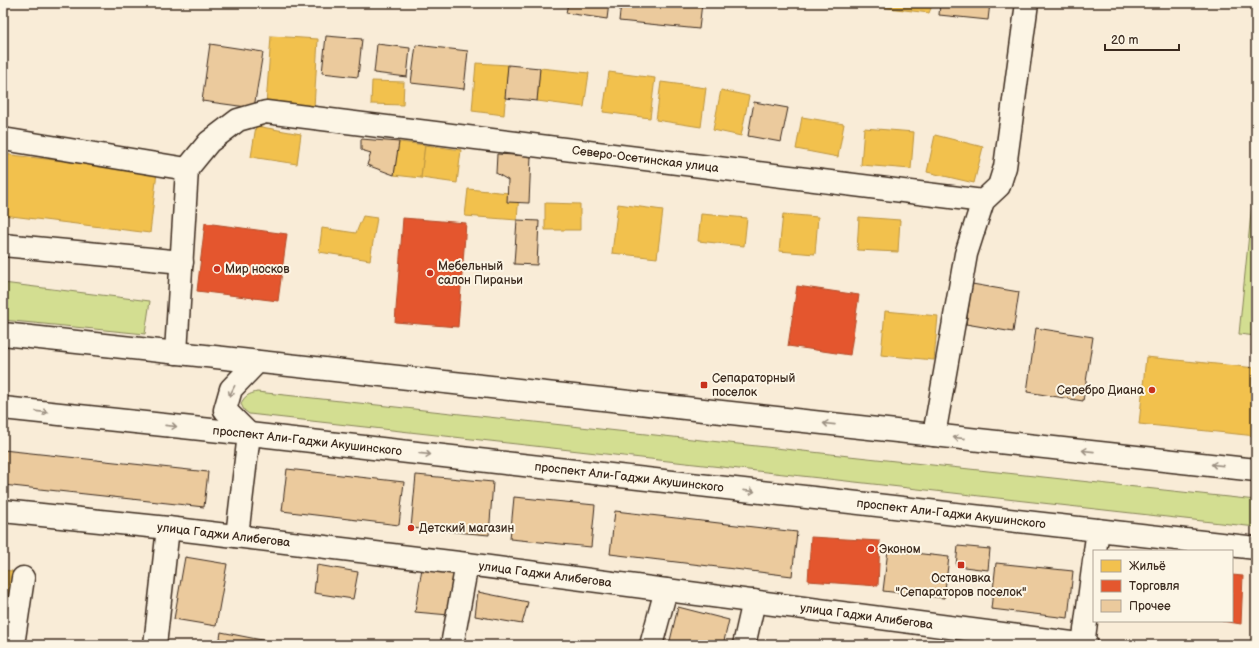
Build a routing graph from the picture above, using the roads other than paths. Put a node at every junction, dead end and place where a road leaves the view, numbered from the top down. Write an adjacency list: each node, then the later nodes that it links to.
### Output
1 (1027, 3): 4 (street)
2 (3, 139): 3 (street)
3 (187, 169): 4 (street, Северо-Осетинская улица); 6 (street)
4 (983, 201): 12 (street)
5 (3, 245): 6 (street)
6 (182, 262): 8 (street)
7 (3, 334): 8 (street)
8 (176, 353): 9 (street)
9 (257, 362): 11 (street, one-way to 11); 12 (street, one-way to 9)
10 (3, 408): 11 (street, проспект Али-Гаджи Акушинского, one-way to 11)
11 (249, 434): 16 (street); 17 (street, проспект Али-Гаджи Акушинского, one-way to 17)
12 (934, 435): 13 (street, one-way to 12)
13 (1256, 470)
14 (3, 511): 15 (street, улица Гаджи Алибегова)
15 (168, 528): 16 (street, улица Гаджи Алибегова); 26 (street)
16 (237, 536): 19 (street, улица Гаджи Алибегова)
17 (1097, 540): 18 (street, проспект Али-Гаджи Акушинского)
18 (1256, 548)
19 (467, 564): 22 (street, улица Гаджи Алибегова); 27 (street)
20 (1093, 569): 30 (street)
21 (23, 578): 25 (street)
22 (666, 590): 23 (street, улица Гаджи Алибегова); 28 (street)
23 (754, 601): 24 (street, улица Гаджи Алибегова); 29 (street)
24 (960, 637): 30 (street, улица Гаджи Алибегова)
25 (13, 645)
26 (155, 645)
27 (452, 645)
28 (651, 645)
29 (744, 645)
30 (1083, 645): 31 (street, улица Гаджи Алибегова)
31 (1088, 645)

